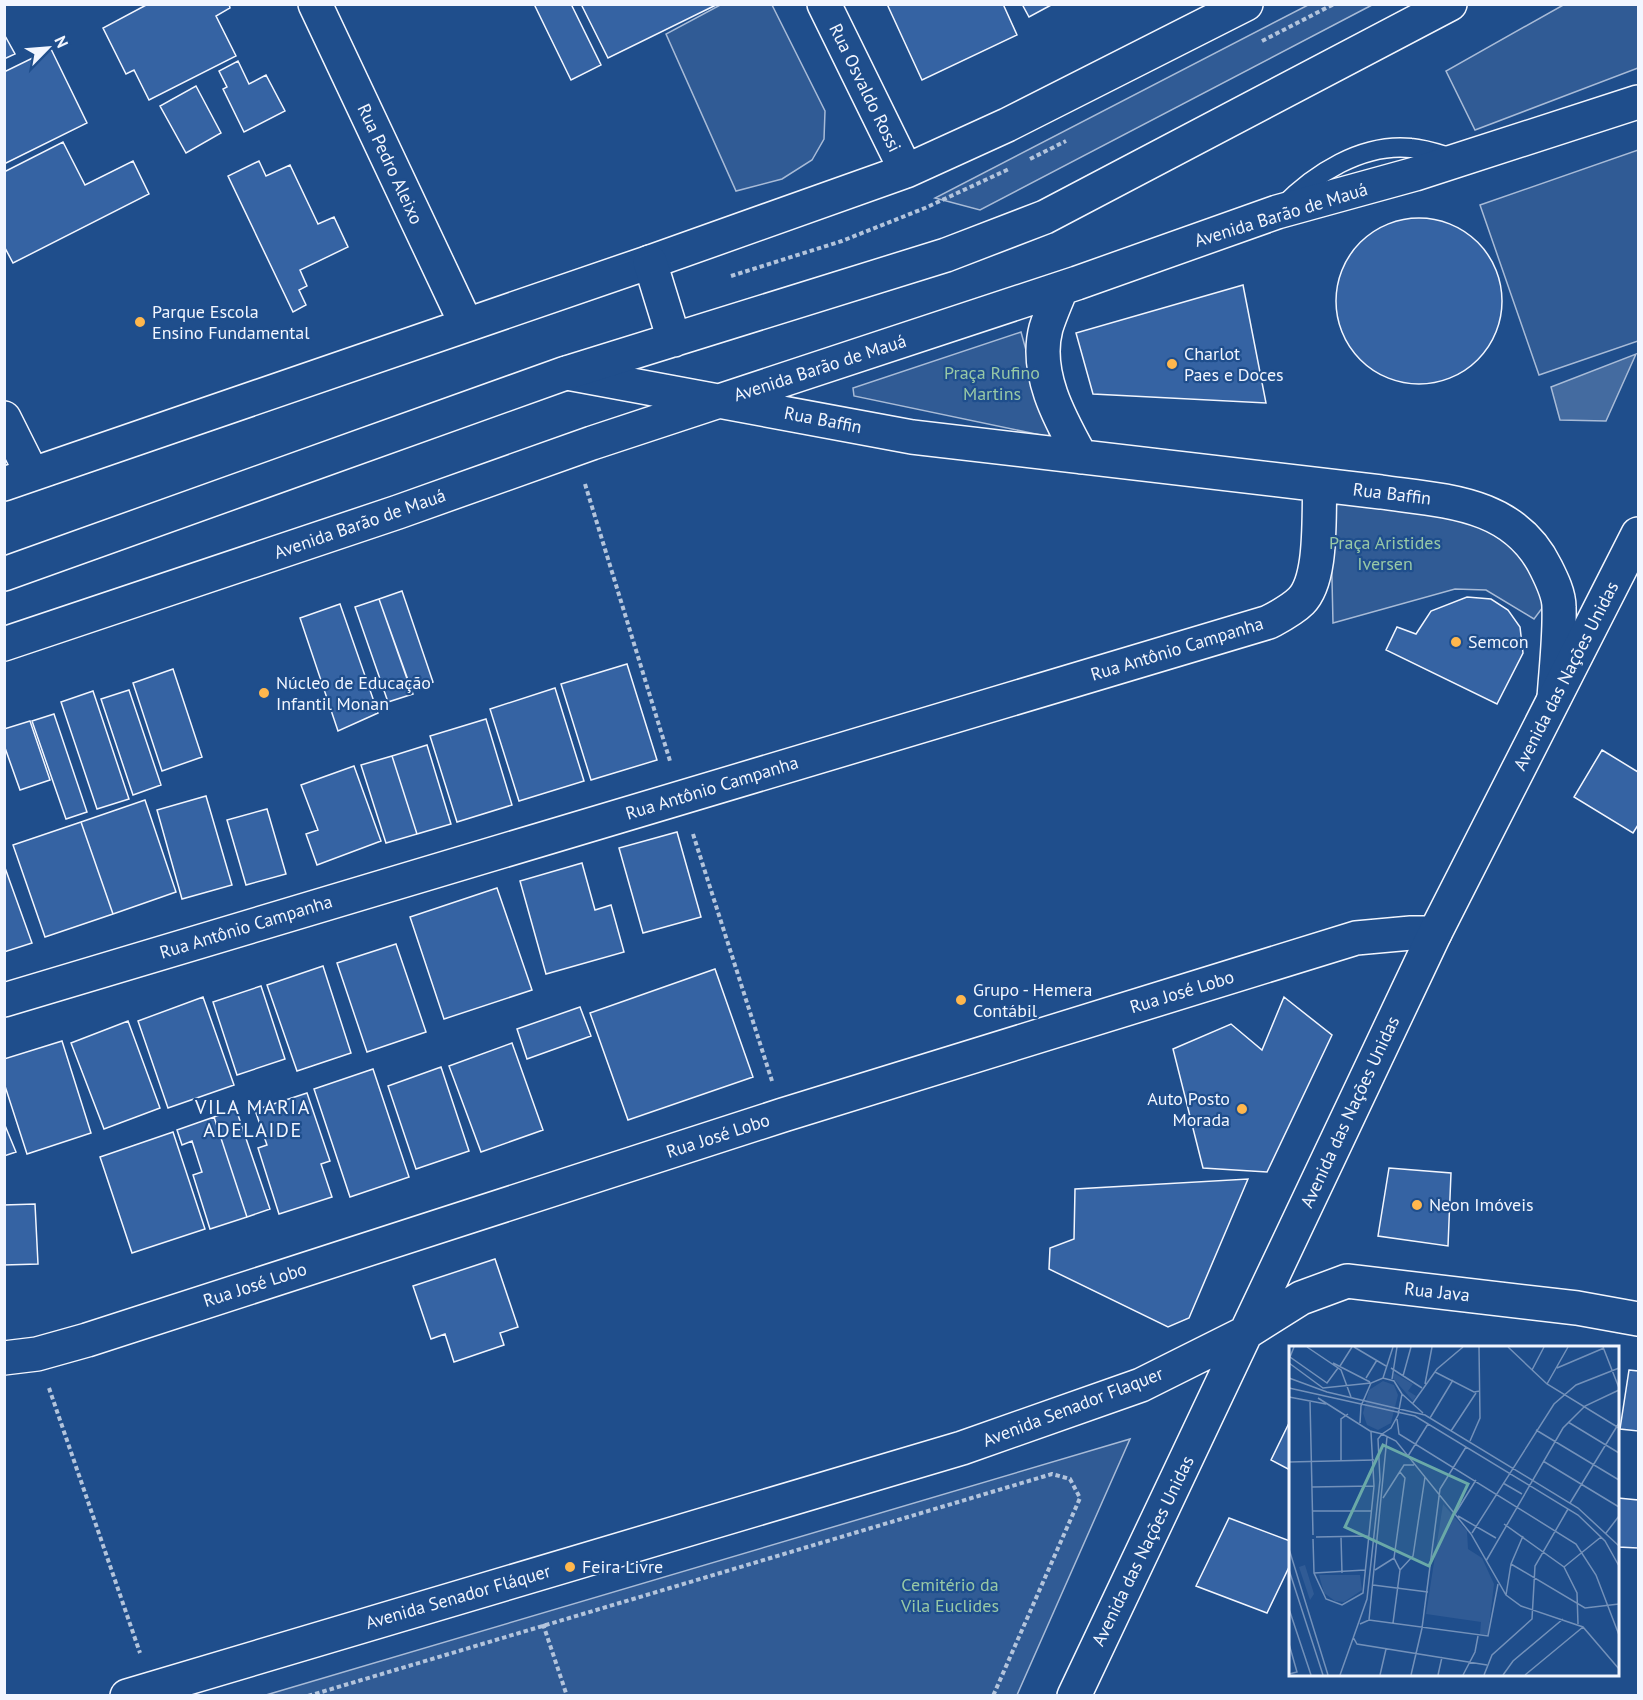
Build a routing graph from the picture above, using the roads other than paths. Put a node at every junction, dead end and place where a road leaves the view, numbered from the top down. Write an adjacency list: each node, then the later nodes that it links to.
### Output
1 (315, 4): 9 (street, Rua Pedro Aleixo)
2 (824, 4): 6 (street, Rua Osvaldo Rossi)
3 (1246, 4): 6 (street)
4 (1449, 4): 10 (street)
5 (1638, 102): 8 (street, Avenida Barão de Mauá)
6 (906, 171): 7 (street)
7 (650, 262): 9 (street); 10 (street)
8 (1061, 289): 12 (street, Avenida Barão de Mauá); 14 (street)
9 (466, 324): 15 (street)
10 (674, 340): 11 (street)
11 (567, 373): 12 (street, Rua Baffin); 18 (street)
12 (720, 401): 14 (street, Rua Baffin); 19 (street, Avenida Barão de Mauá)
13 (4, 418): 15 (street)
14 (1081, 457): 16 (street, Rua Baffin)
15 (18, 479)
16 (1320, 486): 20 (street, Rua Baffin); 22 (street, Rua Antônio Campanha)
17 (1638, 534): 20 (street, Avenida das Nações Unidas)
18 (4, 574)
19 (4, 644)
20 (1554, 698): 21 (street, Avenida das Nações Unidas)
21 (1435, 933): 24 (street, Avenida das Nações Unidas); 25 (street, Rua José Lobo)
22 (4, 1000)
23 (1638, 1319): 24 (street, Rua Java)
24 (1247, 1332): 26 (street, Avenida Senador Flaquer); 28 (street, Avenida das Nações Unidas)
25 (4, 1358)
26 (962, 1448): 27 (street, Avenida Senador Fláquer)
27 (139, 1692)
28 (1074, 1695)

